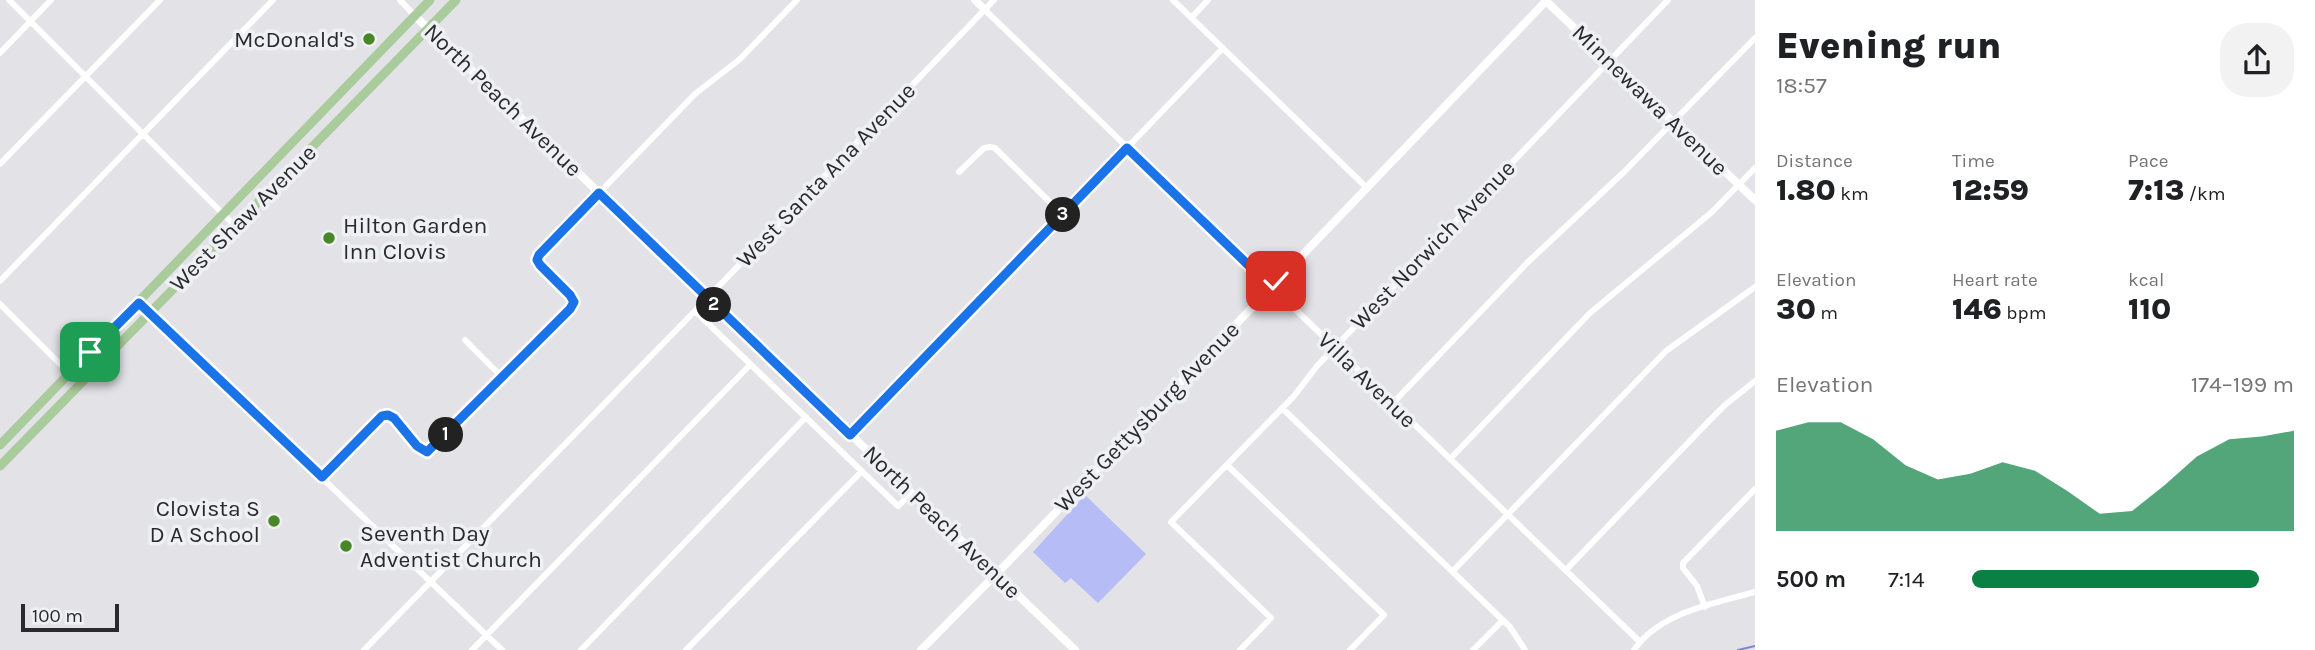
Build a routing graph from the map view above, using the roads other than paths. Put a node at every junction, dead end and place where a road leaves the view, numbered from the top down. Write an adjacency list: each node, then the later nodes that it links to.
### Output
1 (9, 0): 18 (street)
2 (51, 0): 18 (street)
3 (160, 0): 24 (street)
4 (273, 0): 26 (street)
5 (400, 0): 16 (street)
6 (430, 0): 16 (main road, West Shaw Avenue)
7 (456, 0): 19 (main road, West Shaw Avenue)
8 (797, 0): 33 (street)
9 (975, 0): 15 (street, Villa Avenue)
10 (994, 0): 15 (street, West Santa Ana Avenue)
11 (1173, 0): 17 (street)
12 (1208, 0): 17 (street)
13 (1546, 0): 23 (street, Minnewawa Avenue); 32 (street, West Gettysburg Avenue)
14 (1668, 0): 23 (street, West Norwich Avenue)
15 (985, 10): 27 (street, Villa Avenue); 41 (street, West Santa Ana Avenue)
16 (415, 16): 19 (street, North Peach Avenue); 35 (main road, West Shaw Avenue)
17 (1192, 18): 21 (street)
18 (31, 21): 22 (street); 24 (street)
19 (429, 29): 33 (street, North Peach Avenue); 37 (main road, West Shaw Avenue)
20 (1755, 38): 25 (street)
21 (1223, 48): 27 (street); 32 (street)
22 (0, 53)
23 (1610, 60): 25 (street, Minnewawa Avenue); 47 (street, West Norwich Avenue)
24 (86, 76): 26 (street); 28 (street)
25 (1673, 122): 31 (street, Minnewawa Avenue); 53 (street)
26 (144, 134): 35 (street); 38 (street)
27 (1127, 148): 36 (street); 39 (street, Villa Avenue)
28 (0, 164)
29 (1755, 168): 31 (street)
30 (959, 172): 36 (street)
31 (1740, 184): 34 (street, Minnewawa Avenue); 58 (street)
32 (1366, 187): 39 (street, West Gettysburg Avenue)
33 (599, 193): 41 (street, North Peach Avenue); 50 (street)
34 (1755, 200)
35 (224, 215): 37 (street); 42 (main road, West Shaw Avenue)
36 (1063, 215): 56 (street)
37 (234, 225): 45 (main road, West Shaw Avenue)
38 (0, 281)
39 (1270, 286): 47 (street, Villa Avenue); 68 (street, West Gettysburg Avenue)
40 (1755, 287): 65 (street)
41 (707, 299): 44 (street, West Santa Ana Avenue); 56 (street, North Peach Avenue)
42 (139, 303): 45 (street); 49 (main road, West Shaw Avenue)
43 (0, 304): 49 (street)
44 (695, 311): 48 (street); 69 (street, West Santa Ana Avenue)
45 (149, 312): 52 (main road, West Shaw Avenue); 62 (street)
46 (465, 341): 50 (street)
47 (1334, 349): 53 (street, Villa Avenue); 54 (street, West Norwich Avenue)
48 (750, 365): 55 (street); 73 (street)
49 (69, 374): 52 (street); 57 (main road, West Shaw Avenue)
50 (502, 377): 62 (street)
51 (1755, 381): 66 (street)
52 (80, 384): 60 (main road, West Shaw Avenue)
53 (1392, 404): 58 (street, Villa Avenue)
54 (1282, 408): 59 (street, West Norwich Avenue); 67 (street)
55 (806, 417): 61 (street); 78 (street)
56 (850, 435): 64 (street, North Peach Avenue)
57 (0, 445)
58 (1450, 459): 65 (street, Villa Avenue)
59 (1227, 465): 82 (street, West Norwich Avenue); 83 (street)
60 (0, 466)
61 (862, 471): 64 (street); 79 (street)
62 (322, 477): 69 (street)
63 (1755, 489): 71 (street)
64 (911, 494): 68 (street, North Peach Avenue)
65 (1508, 514): 66 (street, Villa Avenue); 67 (street)
66 (1566, 570): 74 (street, Villa Avenue)
67 (1452, 571): 72 (street)
68 (996, 574): 80 (street, West Gettysburg Avenue); 81 (street, North Peach Avenue)
69 (430, 583): 73 (street); 75 (street, West Santa Ana Avenue)
70 (1755, 592): 71 (street)
71 (1705, 607): 74 (street)
72 (1503, 620): 84 (street); 85 (street)
73 (486, 635): 76 (street); 77 (street)
74 (1640, 642): 86 (street)
75 (364, 650)
76 (472, 650)
77 (502, 650)
78 (581, 650)
79 (686, 650)
80 (921, 650)
81 (1075, 650)
82 (1240, 650)
83 (1350, 650)
84 (1473, 650)
85 (1525, 650)
86 (1634, 650)

